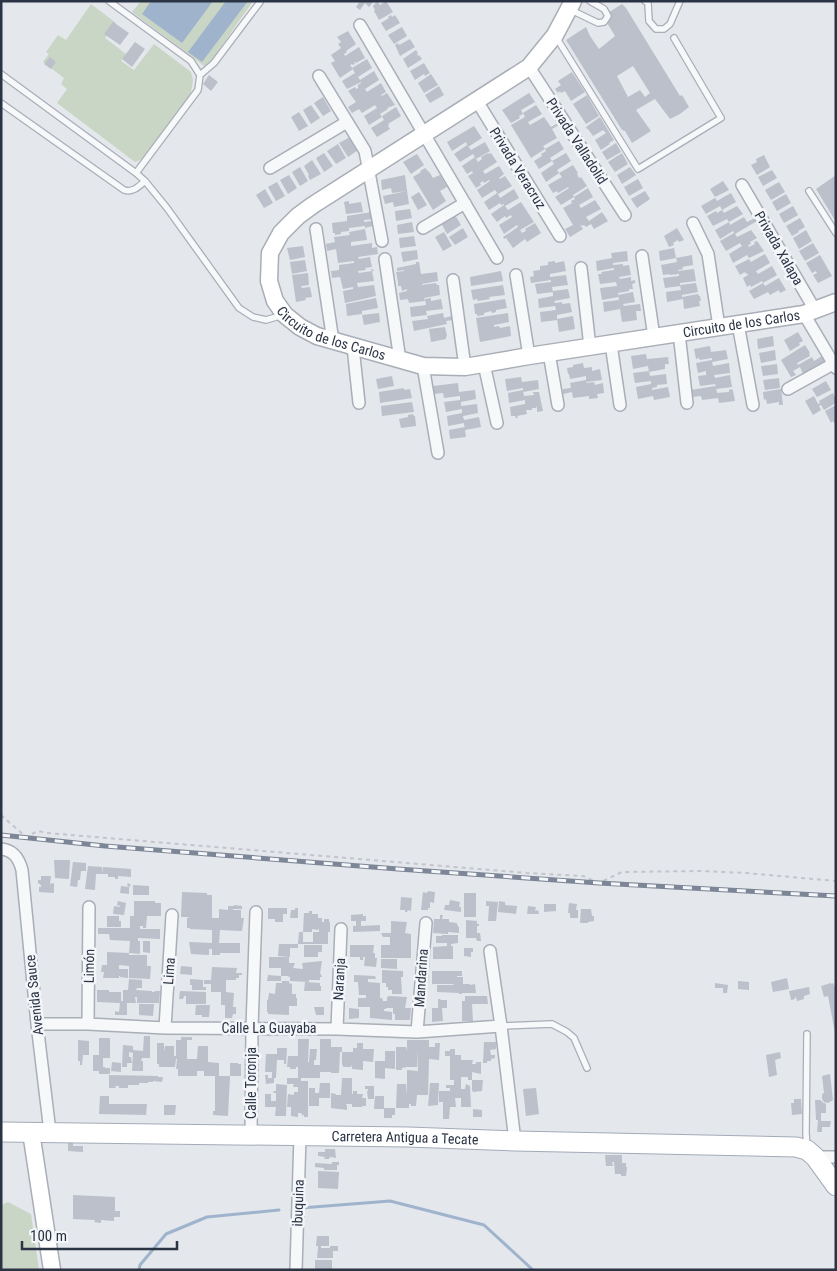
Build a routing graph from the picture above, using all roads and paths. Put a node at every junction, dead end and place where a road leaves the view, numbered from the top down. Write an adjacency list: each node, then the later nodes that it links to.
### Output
1 (109, 1): 12 (lane)
2 (590, 1): 6 (lane)
3 (680, 1): 5 (lane)
4 (260, 2): 12 (lane)
5 (647, 2)
6 (571, 5): 8 (street, Circuito de los Carlos)
7 (360, 25): 17 (street)
8 (555, 35): 9 (lane); 10 (street, Circuito de los Carlos)
9 (674, 38)
10 (529, 67): 14 (street, Circuito de los Carlos); 25 (street, Privada Valladolid)
11 (1, 74): 20 (lane)
12 (200, 75): 20 (lane)
13 (319, 76): 16 (street)
14 (477, 101): 17 (street, Circuito de los Carlos); 30 (street, Privada Veracruz)
15 (1, 103): 21 (lane)
16 (348, 122): 18 (street); 19 (street)
17 (424, 134): 19 (street, Circuito de los Carlos); 24 (street)
18 (270, 168)
19 (369, 170): 31 (street); 40 (street, Circuito de los Carlos)
20 (136, 173): 21 (lane)
21 (145, 181): 40 (lane)
22 (742, 185): 39 (street, Privada Xalapa)
23 (809, 190): 29 (lane)
24 (465, 203): 27 (street); 33 (street)
25 (625, 216)
26 (693, 223): 42 (street)
27 (423, 228)
28 (316, 229): 45 (street)
29 (836, 233)
30 (560, 236)
31 (382, 241)
32 (642, 256): 44 (street)
33 (497, 258)
34 (385, 259): 51 (street)
35 (580, 268): 48 (street)
36 (516, 275): 50 (street)
37 (453, 280): 55 (street)
38 (836, 302): 39 (street, Circuito de los Carlos)
39 (809, 312): 41 (street, Circuito de los Carlos); 54 (street, Privada Xalapa)
40 (285, 314): 45 (street, Circuito de los Carlos)
41 (738, 324): 42 (street, Circuito de los Carlos); 61 (street)
42 (719, 327): 43 (street, Circuito de los Carlos)
43 (679, 333): 44 (street, Circuito de los Carlos); 58 (street)
44 (654, 337): 46 (street, Circuito de los Carlos)
45 (333, 341): 47 (street, Circuito de los Carlos)
46 (611, 344): 48 (street, Circuito de los Carlos); 60 (street)
47 (353, 347): 51 (street, Circuito de los Carlos); 57 (street)
48 (590, 347): 49 (street, Circuito de los Carlos)
49 (549, 353): 50 (street, Circuito de los Carlos); 59 (street)
50 (529, 356): 52 (street, Circuito de los Carlos)
51 (400, 360): 53 (street, Circuito de los Carlos)
52 (484, 364): 55 (street, Circuito de los Carlos); 62 (street)
53 (423, 366): 55 (street, Circuito de los Carlos); 63 (street)
54 (834, 366): 56 (street)
55 (466, 367)
56 (788, 389)
57 (359, 403)
58 (687, 403)
59 (558, 405)
60 (620, 405)
61 (753, 405)
62 (497, 424)
63 (438, 453)
64 (1, 815): 66 (path)
65 (1, 850): 73 (street, Avenida Sauce)
66 (836, 881)
67 (89, 907): 74 (street, Limón)
68 (256, 912): 77 (street, Calle Toronja)
69 (172, 915): 76 (street, Lima)
70 (426, 923): 79 (street, Mandarina)
71 (341, 929): 78 (street, Naranja)
72 (490, 951): 75 (street)
73 (37, 1024): 74 (street, Calle La Guayaba); 84 (street, Avenida Sauce)
74 (88, 1024): 76 (street, Calle La Guayaba)
75 (501, 1026): 79 (street, Calle La Guayaba); 81 (lane); 87 (street)
76 (165, 1028): 77 (street, Calle La Guayaba)
77 (252, 1028): 78 (street, Calle La Guayaba); 85 (street, Calle Toronja)
78 (337, 1029): 79 (street, Calle La Guayaba)
79 (417, 1032)
80 (807, 1034): 88 (lane)
81 (587, 1068)
82 (1, 1132): 83 (main road, Carretera Antigua a Tecate)
83 (31, 1132): 84 (main road, Carretera Antigua a Tecate); 91 (street)
84 (50, 1132): 85 (main road, Carretera Antigua a Tecate)
85 (251, 1135): 86 (main road, Carretera Antigua a Tecate)
86 (300, 1136): 87 (main road, Carretera Antigua a Tecate); 92 (street, ibuquina)
87 (515, 1141): 88 (main road, Carretera Antigua a Tecate)
88 (811, 1153): 89 (street); 90 (main road)
89 (836, 1157)
90 (836, 1186)
91 (52, 1270)
92 (296, 1270)

